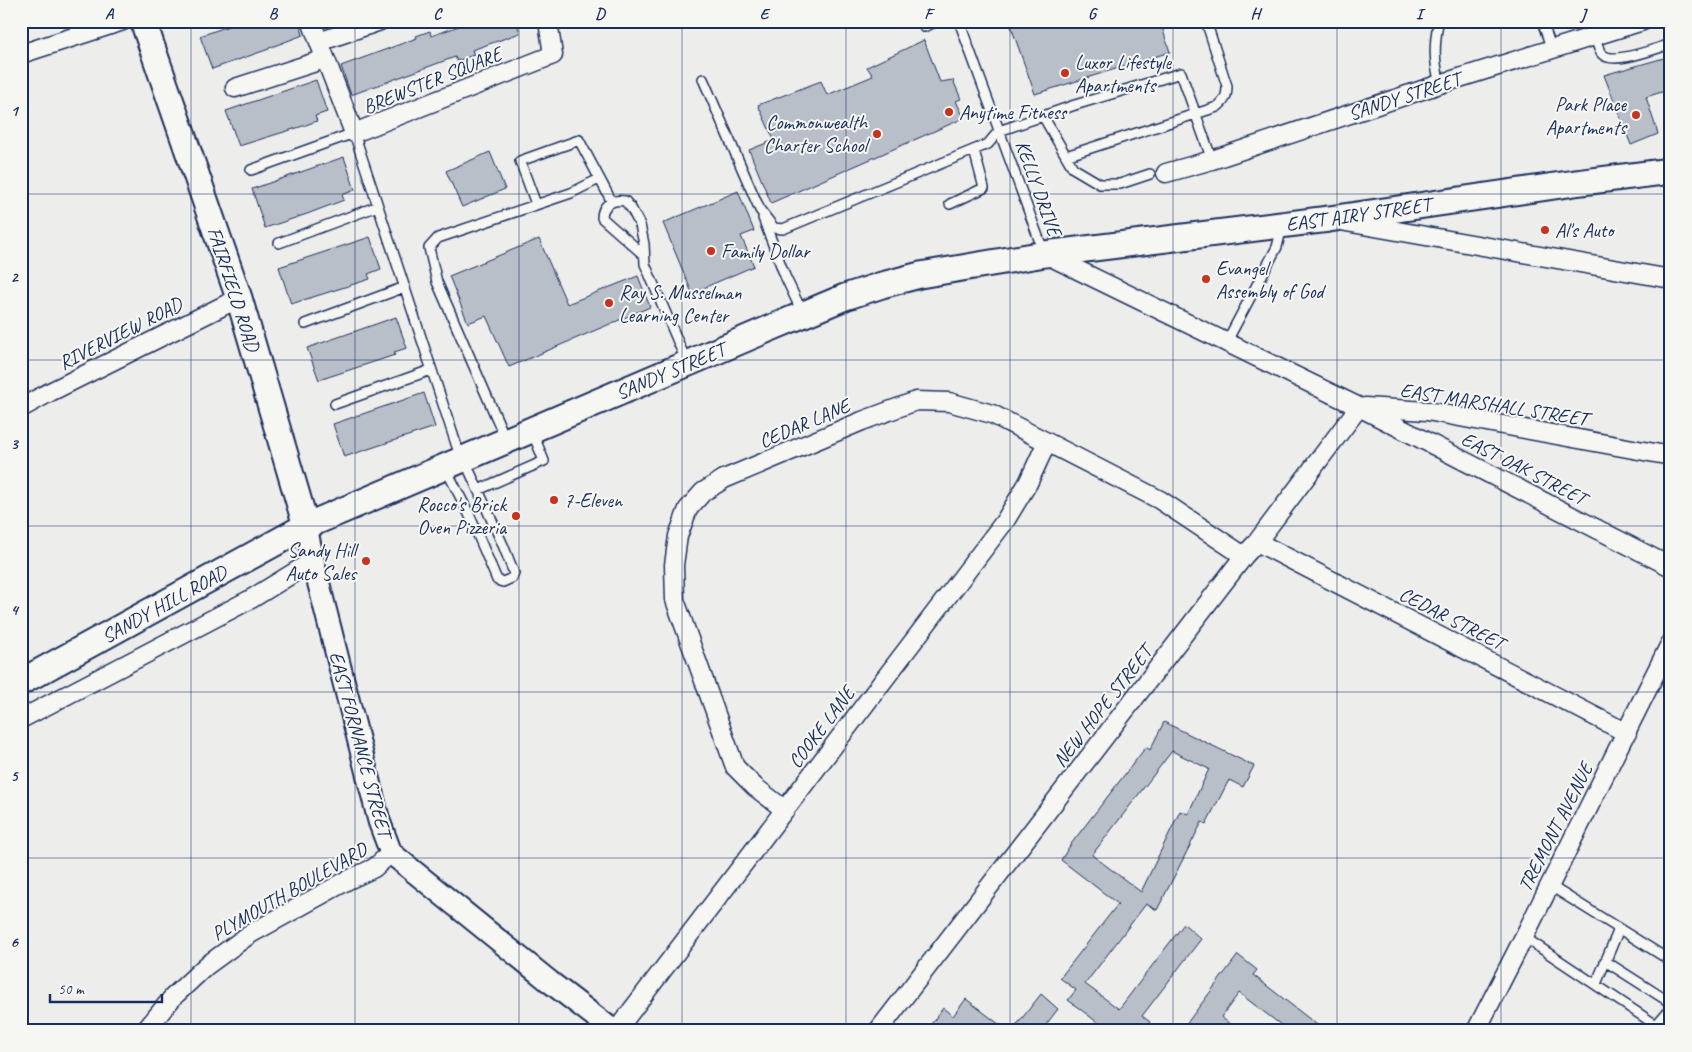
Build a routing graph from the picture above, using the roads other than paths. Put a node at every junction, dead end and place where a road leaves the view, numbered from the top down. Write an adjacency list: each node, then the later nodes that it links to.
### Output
1 (123, 21): 18 (street)
2 (143, 21): 46 (main road, FAIRFIELD ROAD)
3 (311, 21): 15 (street, BREWSTER SQUARE)
4 (380, 21): 12 (street)
5 (548, 21): 26 (street, BREWSTER SQUARE)
6 (937, 21): 13 (lane)
7 (959, 21): 25 (lane, KELLY DRIVE)
8 (1206, 21): 23 (lane)
9 (1440, 21): 21 (lane)
10 (1542, 21): 17 (lane)
11 (1644, 21): 14 (street, SANDY STREET)
12 (361, 24): 15 (street)
13 (924, 27)
14 (1599, 30): 16 (lane); 17 (street, SANDY STREET)
15 (319, 42): 19 (street, BREWSTER SQUARE)
16 (1671, 44)
17 (1552, 50): 21 (street, SANDY STREET)
18 (21, 54)
19 (325, 59): 22 (street); 26 (street, BREWSTER SQUARE)
20 (703, 79): 38 (lane)
21 (1440, 84): 29 (street, SANDY STREET)
22 (235, 88)
23 (1195, 114): 24 (lane); 28 (lane); 29 (lane)
24 (1043, 116): 25 (lane); 28 (lane)
25 (999, 131): 27 (lane); 42 (lane, KELLY DRIVE)
26 (354, 134): 30 (lane); 37 (lane)
27 (974, 150): 36 (lane); 38 (lane)
28 (1066, 156): 32 (lane)
29 (1212, 160): 32 (street, SANDY STREET)
30 (251, 170)
31 (1671, 171): 39 (main road, EAST AIRY STREET)
32 (1158, 174)
33 (599, 178): 34 (lane); 35 (lane); 35 (lane)
34 (612, 202): 43 (lane); 43 (lane)
35 (536, 204): 56 (lane)
36 (950, 204)
37 (378, 206): 41 (lane); 45 (lane)
38 (760, 210): 47 (lane)
39 (1329, 219): 40 (main road, EAST AIRY STREET); 44 (street)
40 (1283, 225): 42 (main road, EAST AIRY STREET); 49 (lane)
41 (279, 243)
42 (1045, 254): 47 (main road, SANDY STREET); 49 (street, EAST MARSHALL STREET)
43 (644, 255): 50 (lane)
44 (1671, 279)
45 (405, 288): 48 (lane); 51 (lane)
46 (239, 298): 54 (street, RIVERVIEW ROAD); 61 (main road, FAIRFIELD ROAD)
47 (803, 315): 50 (main road, SANDY STREET)
48 (305, 324)
49 (1226, 342): 53 (street, EAST MARSHALL STREET)
50 (687, 364): 55 (main road, SANDY STREET)
51 (431, 370): 52 (lane); 59 (lane)
52 (335, 404)
53 (1359, 407): 58 (street, EAST MARSHALL STREET); 62 (street, NEW HOPE STREET); 65 (street, EAST OAK STREET)
54 (21, 408)
55 (532, 430): 56 (main road, SANDY STREET); 60 (lane)
56 (506, 441): 59 (main road, SANDY STREET)
57 (1047, 442): 63 (street, CEDAR LANE); 70 (street, COOKE LANE); 70 (street, CEDAR LANE)
58 (1671, 456)
59 (457, 462): 60 (lane); 60 (lane); 61 (main road, SANDY STREET)
60 (478, 490)
61 (306, 526): 64 (street, FAIRFIELD ROAD); 67 (main road, SANDY HILL ROAD)
62 (1257, 542): 63 (street, NEW HOPE STREET); 69 (street, CEDAR STREET)
63 (1244, 556): 82 (street, NEW HOPE STREET)
64 (313, 561): 68 (street); 71 (street, EAST FORNANCE STREET)
65 (1671, 567)
66 (1671, 642): 69 (street, TREMONT AVENUE)
67 (21, 682)
68 (21, 719)
69 (1627, 733): 72 (street, TREMONT AVENUE)
70 (784, 810): 81 (street, COOKE LANE)
71 (391, 853): 80 (street, PLYMOUTH BOULEVARD); 81 (street, EAST FORNANCE STREET)
72 (1549, 885): 73 (lane); 74 (street, TREMONT AVENUE)
73 (1619, 929): 75 (lane); 76 (lane)
74 (1524, 938): 77 (lane); 83 (street, TREMONT AVENUE)
75 (1606, 961): 77 (lane); 78 (lane)
76 (1671, 961)
77 (1596, 984): 79 (lane)
78 (1671, 1002)
79 (1671, 1008)
80 (145, 1031)
81 (615, 1031)
82 (878, 1031)
83 (1476, 1031)

